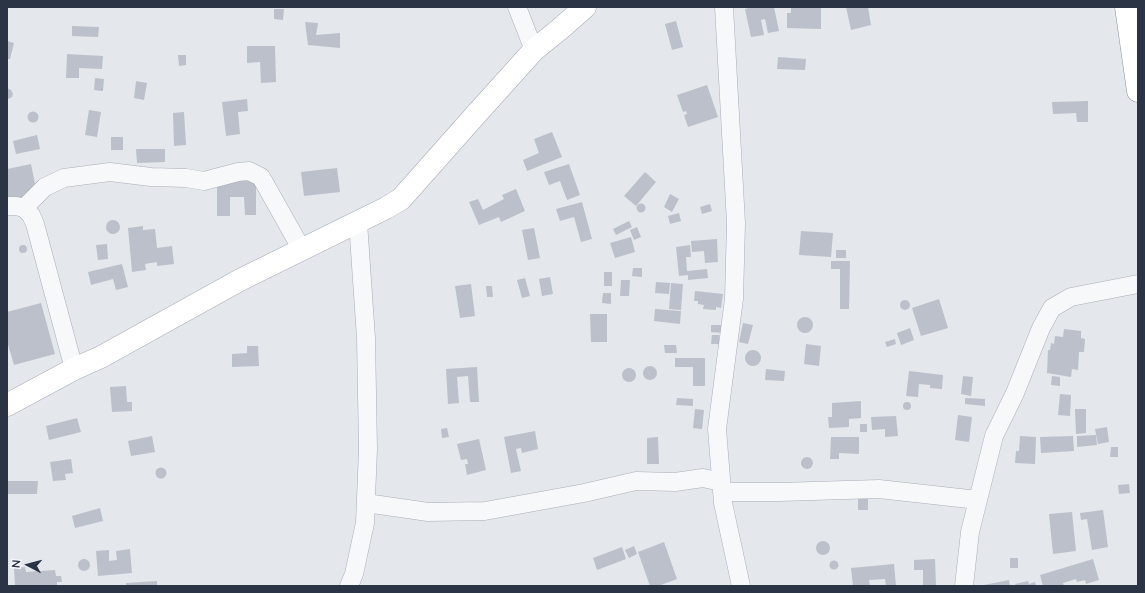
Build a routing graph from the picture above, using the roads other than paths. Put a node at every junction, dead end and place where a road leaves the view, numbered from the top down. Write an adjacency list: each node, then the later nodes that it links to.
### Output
1 (517, 7): 5 (street)
2 (585, 7): 5 (main road)
3 (724, 7): 13 (street)
4 (1126, 7): 6 (main road)
5 (534, 50): 8 (main road)
6 (1138, 91)
7 (16, 207): 9 (street); 11 (street)
8 (358, 222): 9 (main road); 15 (street)
9 (302, 250): 11 (main road)
10 (1138, 284): 14 (street)
11 (74, 369): 12 (main road)
12 (8, 403)
13 (721, 487): 14 (street); 15 (street); 17 (street)
14 (978, 500): 18 (street)
15 (366, 503): 16 (street)
16 (349, 586)
17 (741, 586)
18 (964, 586)

